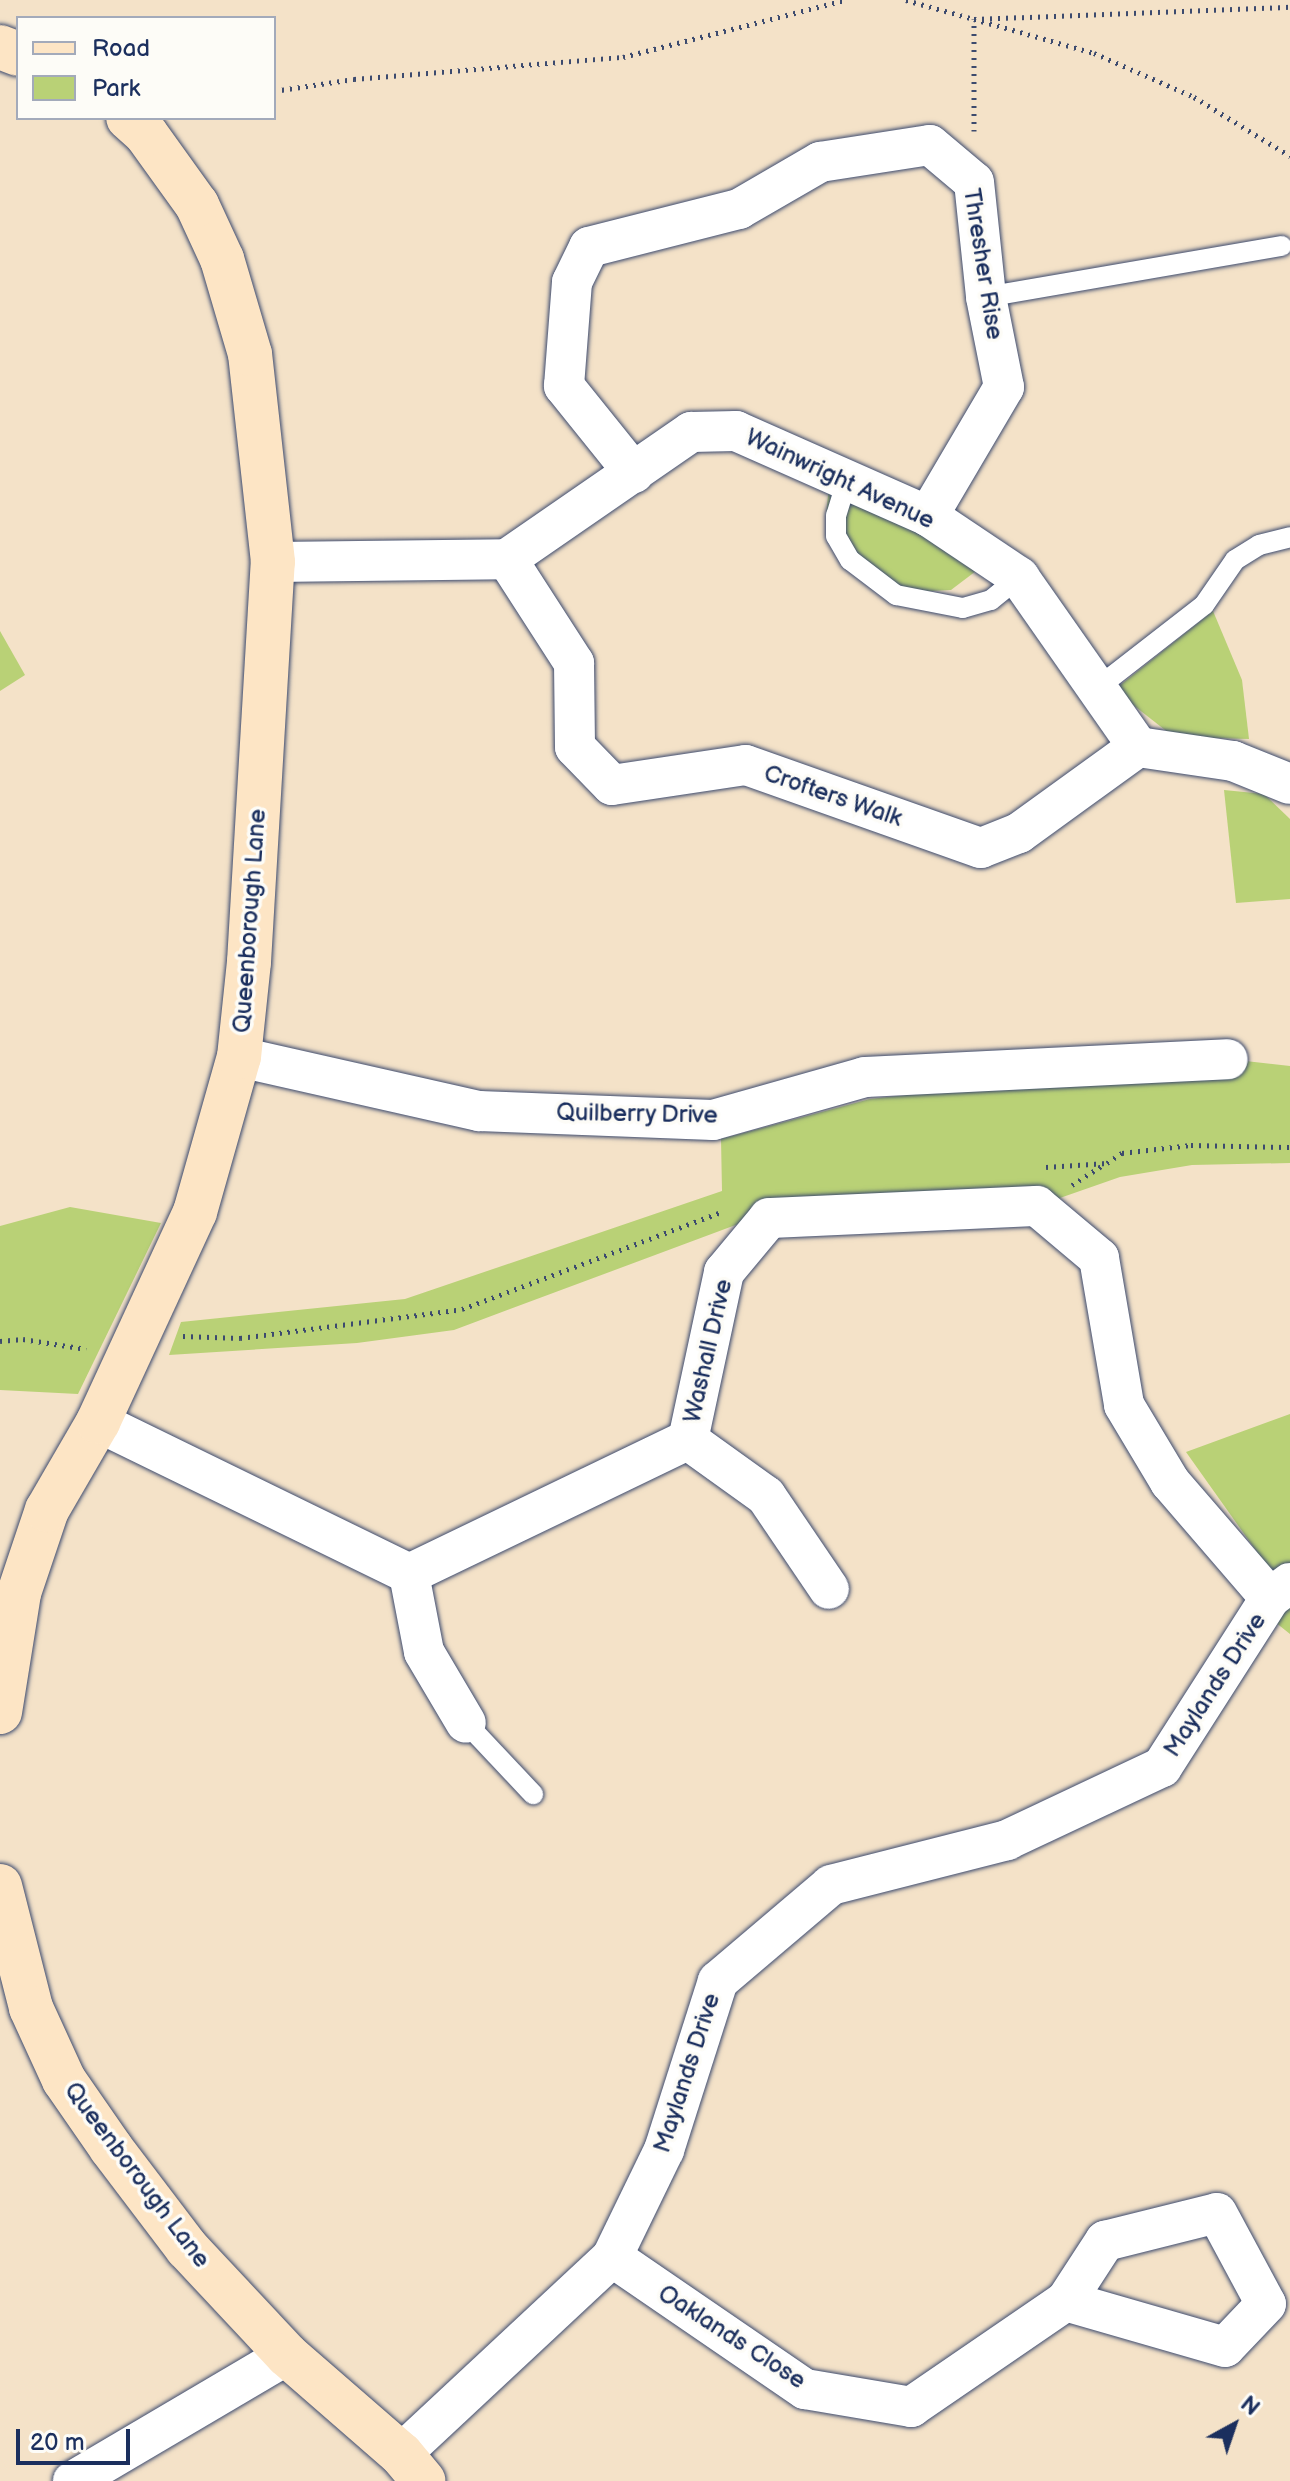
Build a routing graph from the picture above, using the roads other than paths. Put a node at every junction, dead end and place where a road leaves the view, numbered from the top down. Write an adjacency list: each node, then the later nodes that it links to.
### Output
1 (130, 120): 9 (street, Queenborough Lane)
2 (1282, 246): 3 (lane)
3 (986, 297): 4 (street, Thresher Rise); 6 (street, Thresher Rise)
4 (634, 473): 5 (street, Wainwright Avenue); 8 (street, Wainwright Avenue)
5 (847, 480): 6 (street, Wainwright Avenue); 10 (lane)
6 (928, 516): 10 (street, Wainwright Avenue)
7 (1290, 537): 11 (lane)
8 (507, 559): 9 (street); 12 (street, Crofters Walk)
9 (273, 562): 14 (street, Queenborough Lane)
10 (1019, 577): 11 (street, Wainwright Avenue)
11 (1096, 689): 12 (street, Wainwright Avenue)
12 (1138, 747): 13 (street)
13 (1290, 784)
14 (239, 1057): 15 (street, Quilberry Drive); 16 (street, Queenborough Lane)
15 (1228, 1059)
16 (98, 1422): 18 (street); 21 (street, Queenborough Lane)
17 (688, 1440): 18 (street, Washall Drive); 19 (street); 20 (street, Washall Drive)
18 (409, 1574): 22 (street)
19 (829, 1589)
20 (1280, 1590): 25 (street, Maylands Drive)
21 (0, 1712)
22 (466, 1723): 23 (lane)
23 (533, 1794)
24 (0, 1886): 27 (street, Queenborough Lane)
25 (612, 2257): 26 (street, Oaklands Close); 28 (street, Maylands Drive)
26 (1066, 2301): 26 (street, Oaklands Close)
27 (287, 2355): 28 (street, Queenborough Lane); 29 (street)
28 (412, 2467)
29 (73, 2481)

